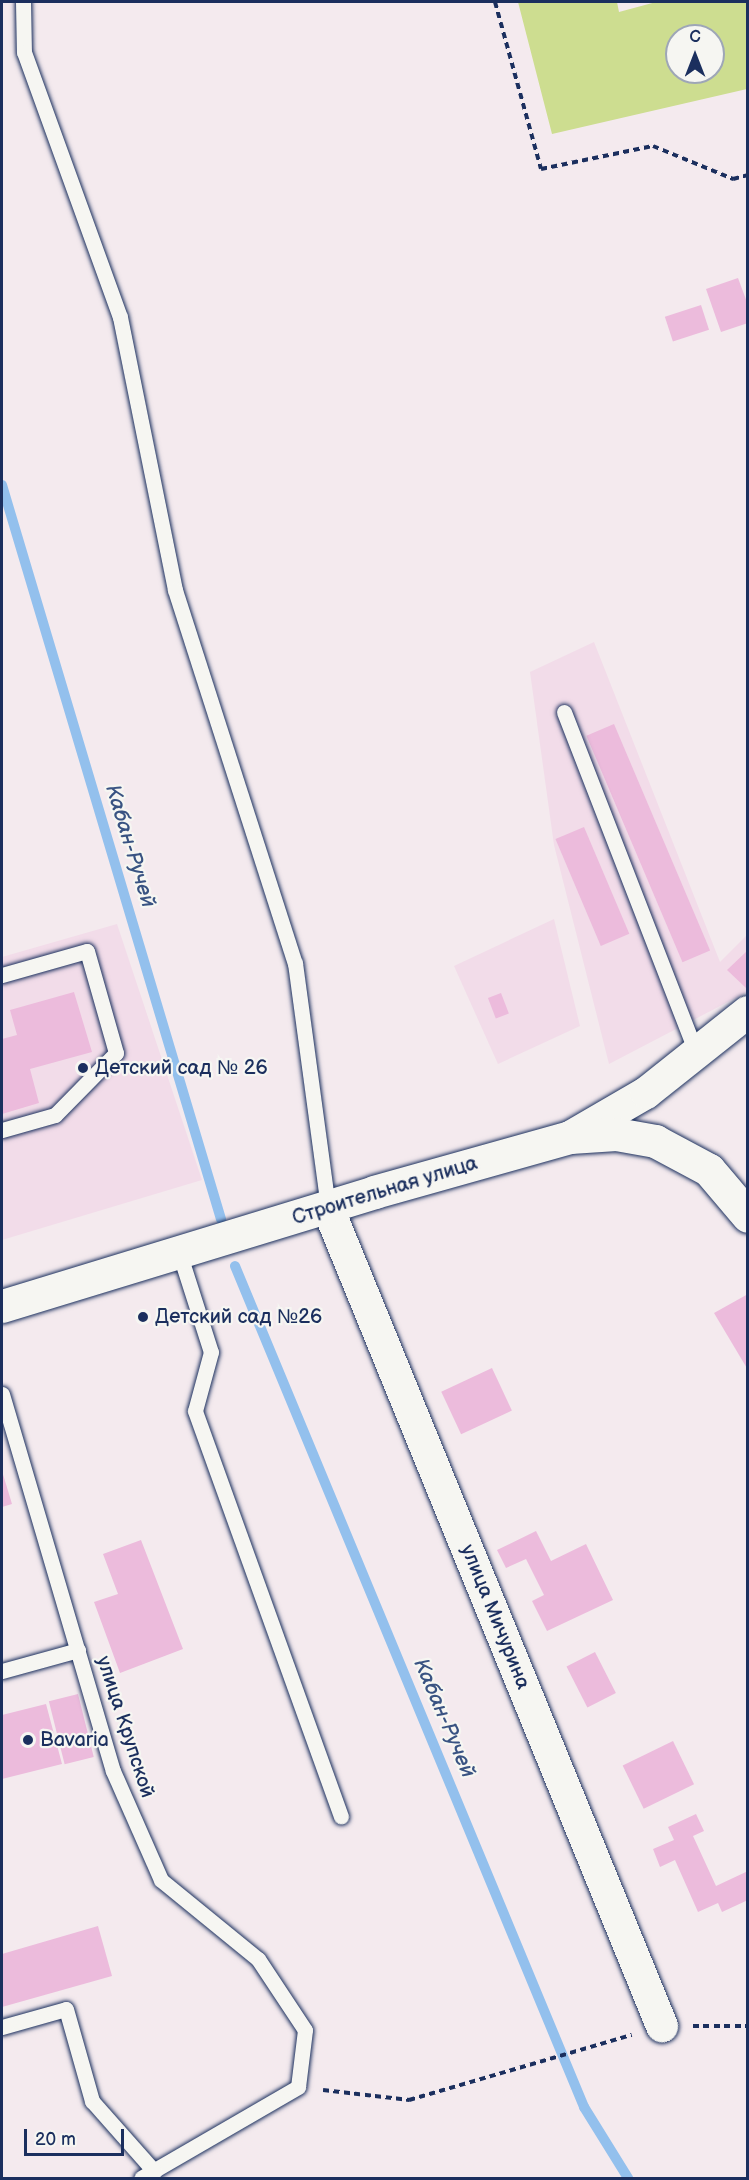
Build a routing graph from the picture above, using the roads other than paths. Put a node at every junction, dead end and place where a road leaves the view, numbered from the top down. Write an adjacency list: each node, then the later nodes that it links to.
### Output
1 (22, 2): 8 (lane)
2 (564, 712): 5 (lane)
3 (2, 975): 6 (lane)
4 (747, 1012): 5 (street)
5 (696, 1053): 7 (street)
6 (2, 1130)
7 (570, 1137): 8 (street, Строительная улица); 9 (street, Строительная улица)
8 (328, 1208): 10 (street, Строительная улица); 16 (street, улица Мичурина)
9 (747, 1216)
10 (179, 1252): 11 (street, Строительная улица); 15 (lane)
11 (2, 1306)
12 (2, 1394): 13 (lane, улица Крупской)
13 (78, 1650): 14 (lane); 18 (lane, улица Крупской)
14 (2, 1671)
15 (341, 1816)
16 (662, 2026)
17 (2, 2027): 18 (lane)
18 (147, 2175)

